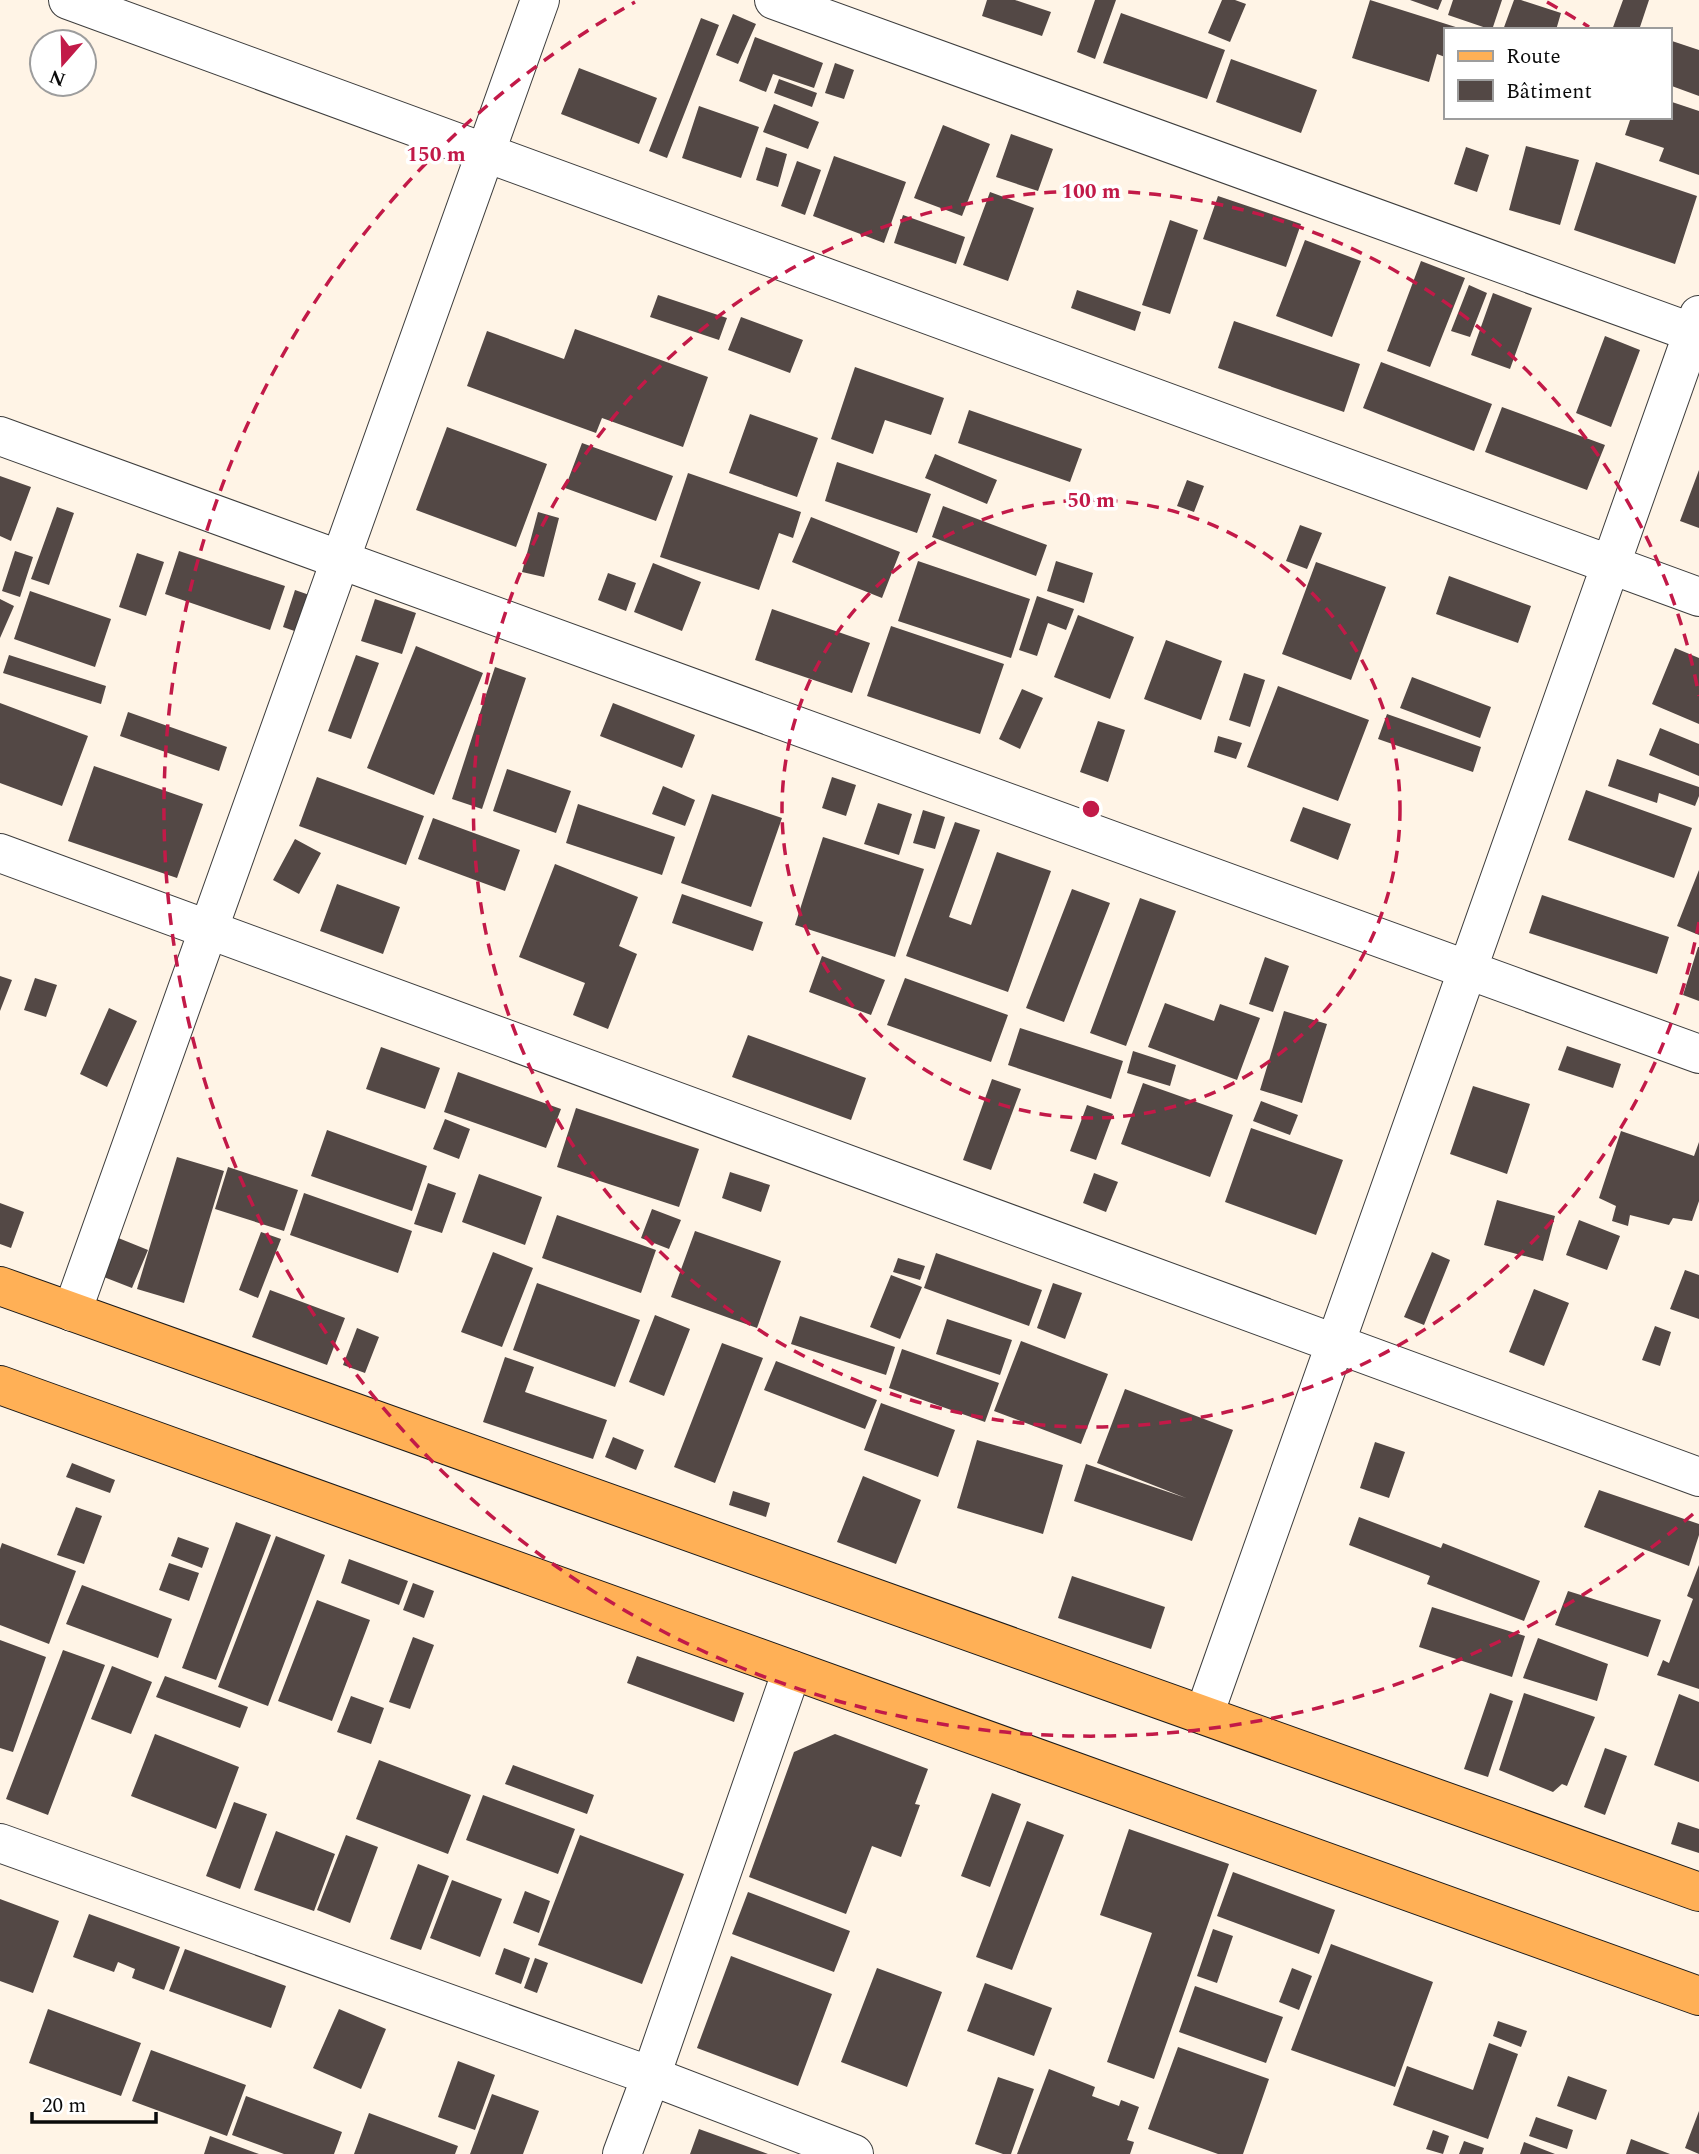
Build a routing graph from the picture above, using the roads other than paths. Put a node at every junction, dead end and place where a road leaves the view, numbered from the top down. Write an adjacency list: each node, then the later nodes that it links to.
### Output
1 (68, 0): 4 (street)
2 (540, 0): 4 (street)
3 (774, 0): 5 (street)
4 (485, 153): 7 (street); 8 (street)
5 (1697, 327): 8 (street)
6 (0, 436): 7 (street)
7 (340, 560): 11 (street); 12 (street)
8 (1611, 565): 9 (street); 12 (street)
9 (1699, 597)
10 (0, 853): 11 (street)
11 (209, 929): 15 (street); 16 (street)
12 (1468, 970): 13 (street); 16 (street)
13 (1699, 1054)
14 (0, 1286): 15 (main road)
15 (72, 1312): 20 (main road)
16 (1335, 1343): 18 (street); 20 (street)
17 (0, 1385): 19 (main road)
18 (1699, 1477)
19 (792, 1670): 23 (main road); 24 (street)
20 (1204, 1715): 22 (main road)
21 (0, 1843): 24 (street)
22 (1699, 1892)
23 (1699, 1996)
24 (651, 2076): 25 (street); 26 (street)
25 (622, 2154)
26 (854, 2154)

